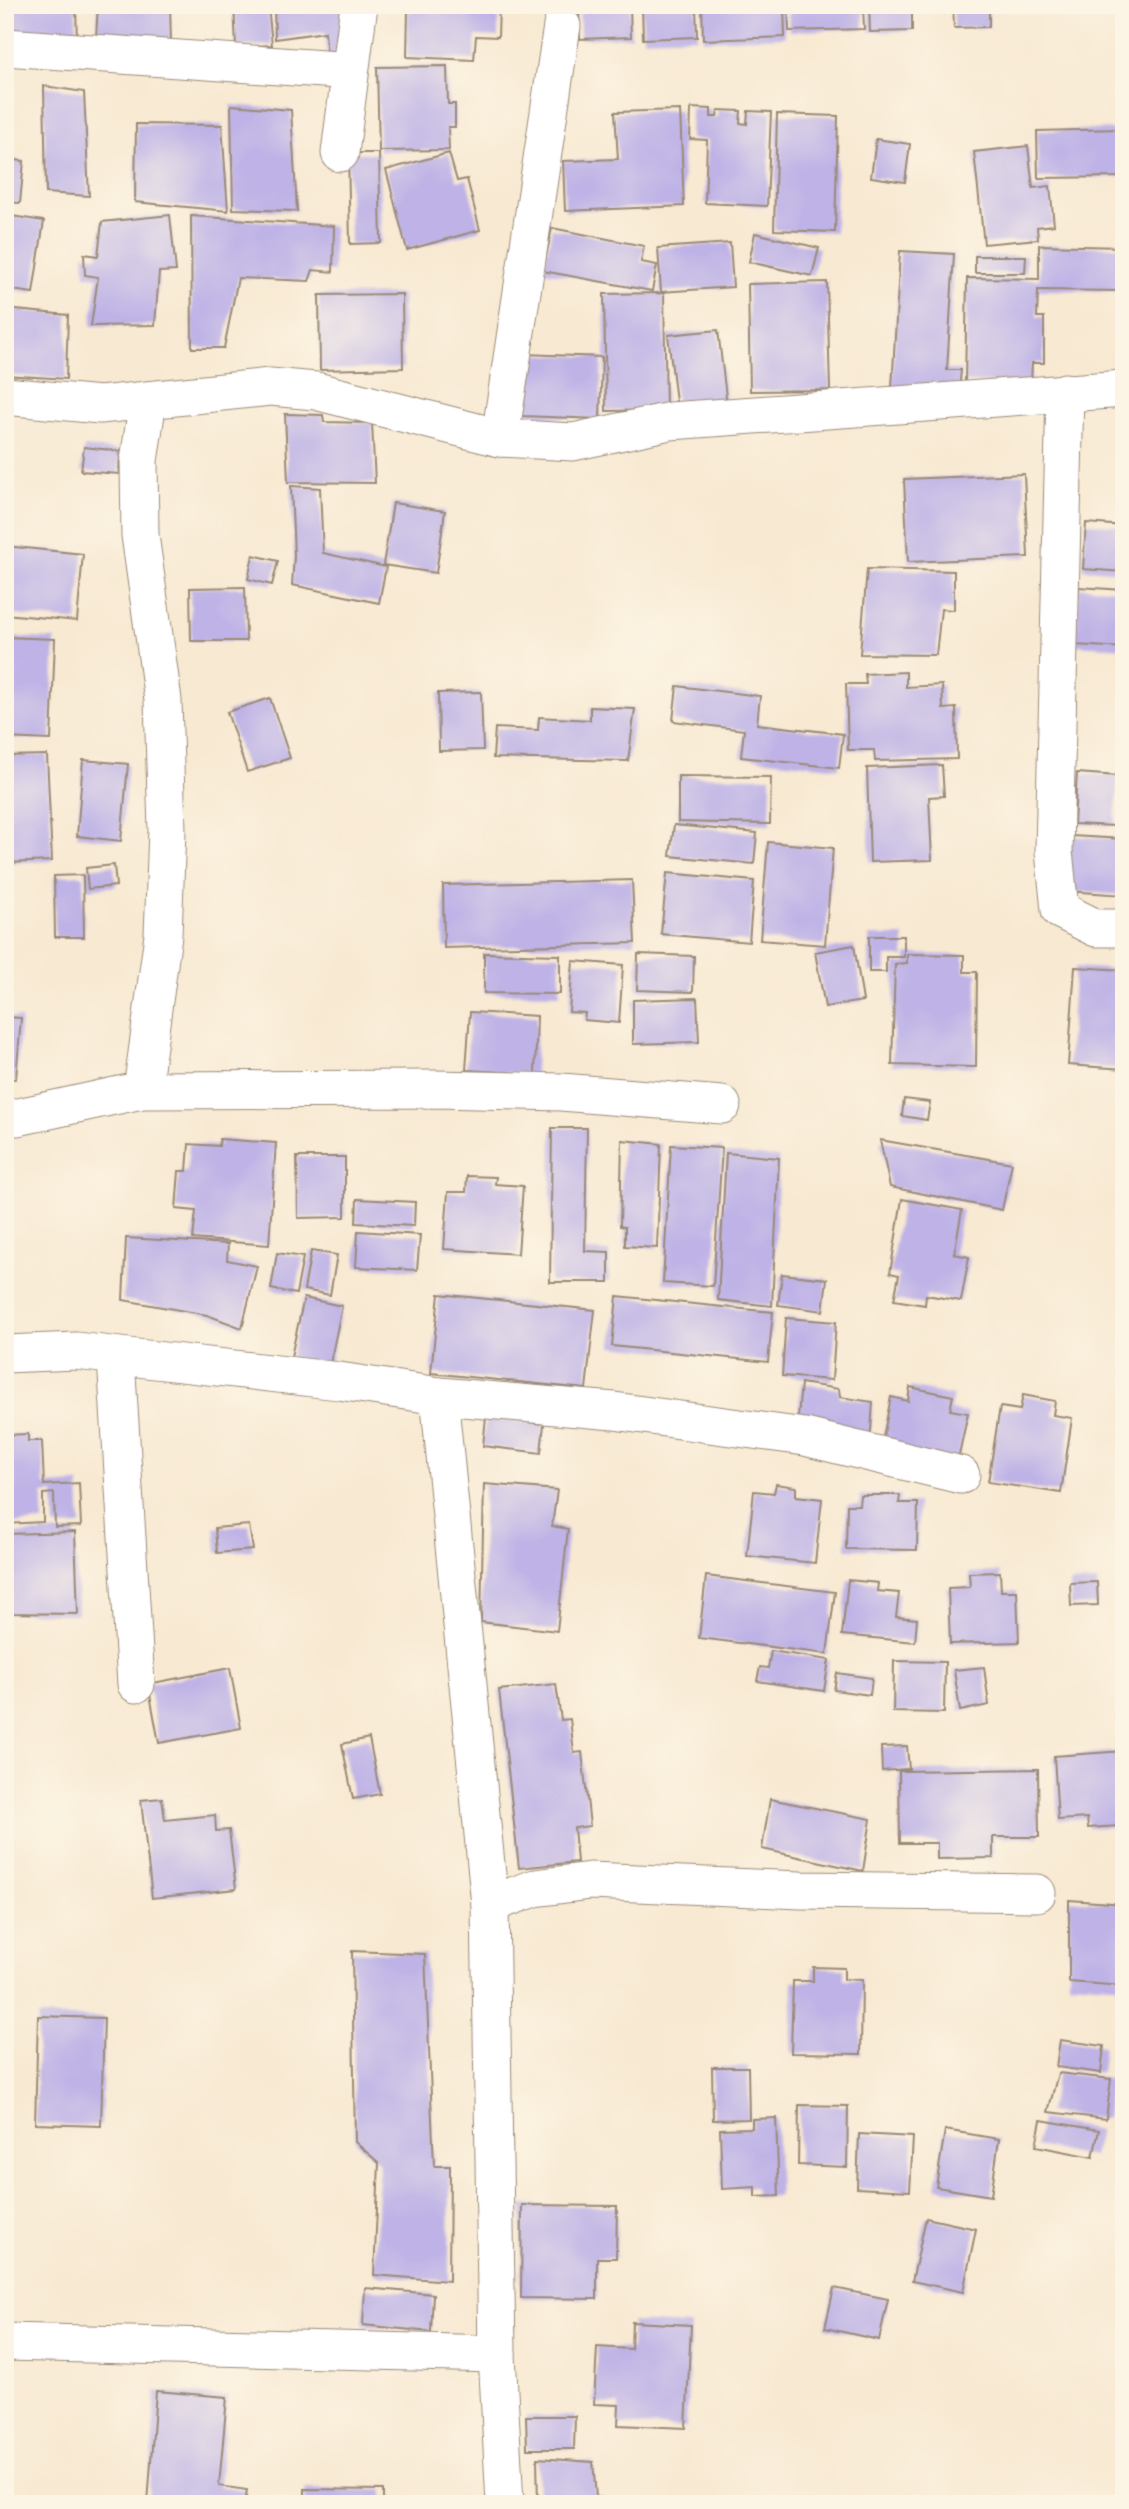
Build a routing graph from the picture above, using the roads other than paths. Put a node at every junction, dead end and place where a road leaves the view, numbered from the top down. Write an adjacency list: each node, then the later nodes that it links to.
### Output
1 (359, 5): 5 (street)
2 (562, 26): 10 (street)
3 (5, 47): 4 (street)
4 (338, 70)
5 (340, 153)
6 (1124, 389): 7 (street)
7 (1065, 392): 10 (street); 11 (street)
8 (5, 396): 9 (street)
9 (148, 400): 10 (street); 12 (street)
10 (500, 438)
11 (1124, 928)
12 (142, 1090): 13 (street); 14 (street)
13 (722, 1105)
14 (5, 1117)
15 (5, 1354): 16 (street)
16 (116, 1357): 17 (street); 19 (street)
17 (439, 1396): 18 (street); 21 (street)
18 (961, 1475)
19 (136, 1684)
20 (1037, 1892): 21 (street)
21 (489, 1904): 23 (street)
22 (5, 2342): 23 (street)
23 (497, 2354): 24 (street)
24 (505, 2504)

